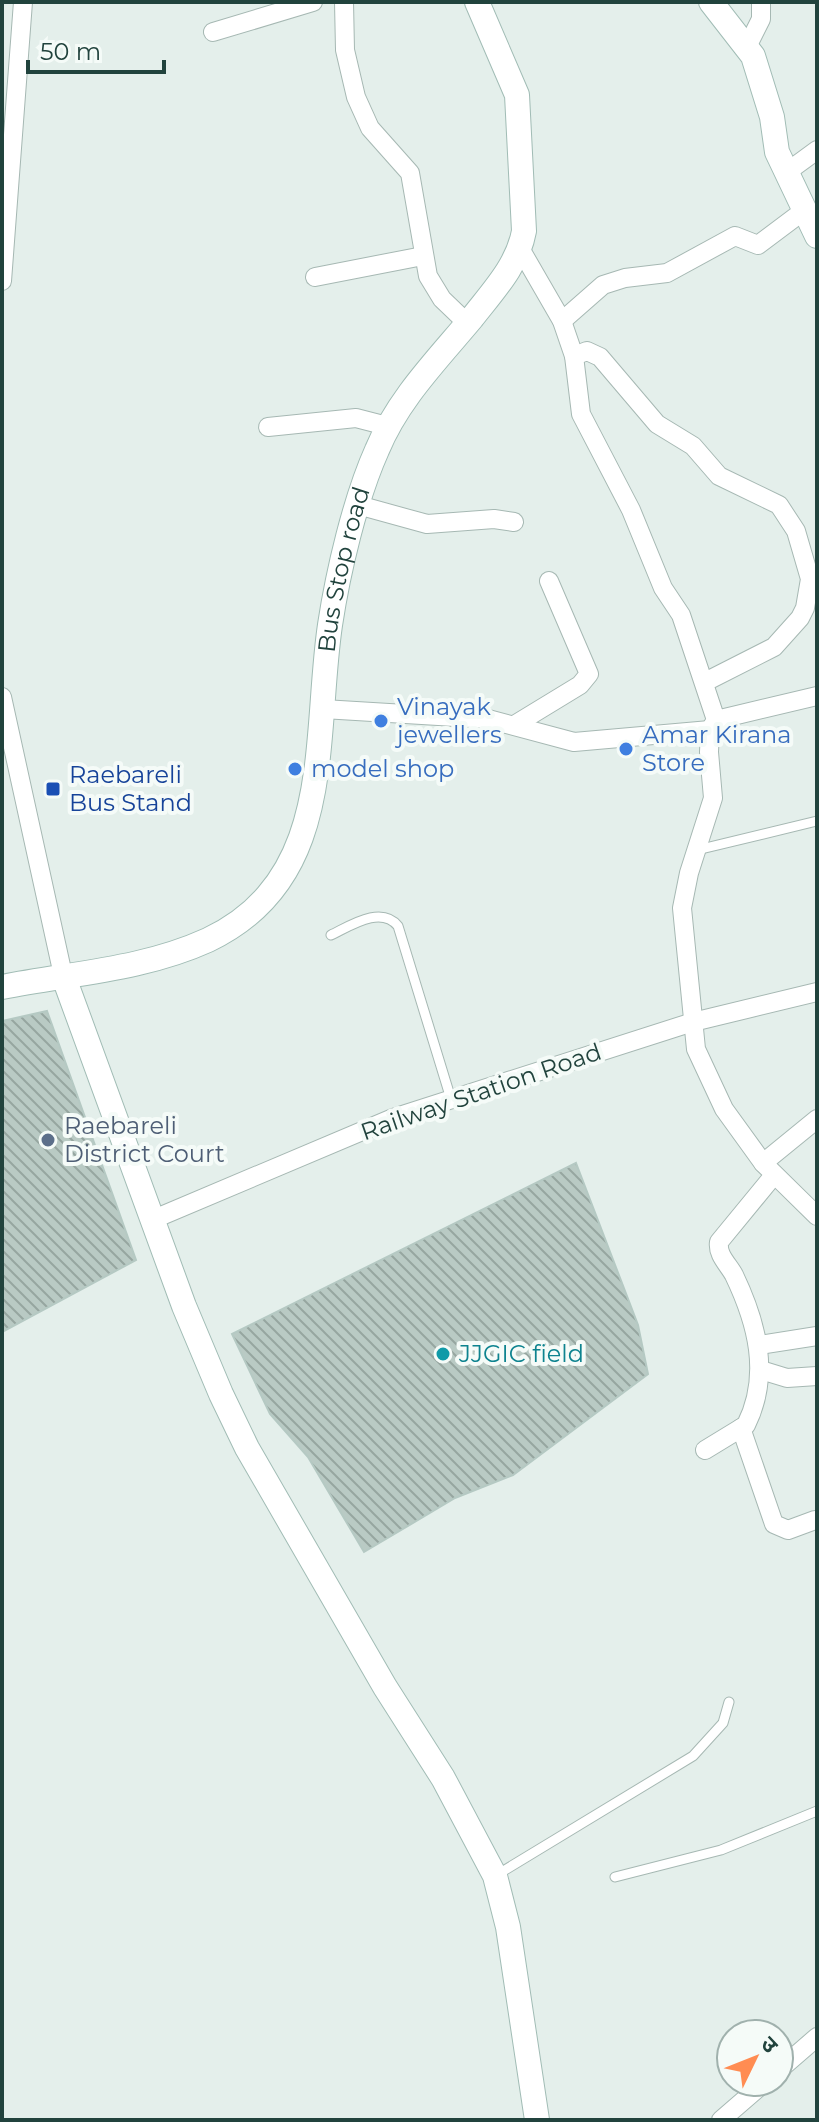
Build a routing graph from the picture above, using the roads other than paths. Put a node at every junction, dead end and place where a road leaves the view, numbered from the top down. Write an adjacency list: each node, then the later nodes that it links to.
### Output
1 (23, 2): 10 (street)
2 (313, 2): 7 (street)
3 (344, 2): 14 (street)
4 (477, 2): 13 (street)
5 (711, 2): 8 (street)
6 (761, 2): 8 (street)
7 (213, 32)
8 (747, 47): 11 (street)
9 (817, 150): 11 (street)
10 (7, 152): 16 (street)
11 (787, 172): 12 (street)
12 (814, 226): 17 (street)
13 (521, 250): 17 (street); 18 (street, Bus Stop road)
14 (423, 256): 15 (street); 18 (street)
15 (315, 277)
16 (2, 281)
17 (562, 321): 19 (street)
18 (467, 323): 20 (street, Bus Stop road)
19 (574, 356): 25 (street); 25 (street)
20 (387, 426): 21 (street); 22 (street, Bus Stop road)
21 (268, 427)
22 (358, 505): 23 (street); 28 (street, Bus Stop road)
23 (514, 522)
24 (549, 581): 29 (street)
25 (705, 682): 30 (street)
26 (817, 696): 30 (street)
27 (2, 697): 34 (street)
28 (323, 709): 29 (street); 34 (street, Bus Stop road)
29 (516, 724): 30 (street)
30 (713, 725): 32 (street)
31 (817, 821): 32 (lane)
32 (697, 850): 37 (street)
33 (331, 935): 38 (lane)
34 (63, 975): 35 (street, Bus Stop road); 42 (street)
35 (3, 982)
36 (817, 992): 37 (street, Railway Station Road)
37 (693, 1022): 38 (street, Railway Station Road); 40 (street)
38 (451, 1099): 42 (street, Railway Station Road)
39 (817, 1119): 40 (street)
40 (768, 1169): 41 (street); 44 (street)
41 (817, 1216)
42 (154, 1219): 52 (street)
43 (817, 1336): 44 (street)
44 (759, 1345): 45 (street)
45 (761, 1370): 46 (street); 47 (street)
46 (817, 1376)
47 (741, 1428): 48 (street); 49 (street)
48 (705, 1450)
49 (815, 1520)
50 (729, 1702): 52 (lane)
51 (817, 1811): 53 (lane)
52 (495, 1876): 57 (street)
53 (615, 1877)
54 (817, 2037): 55 (street)
55 (795, 2056)
56 (746, 2098): 58 (street)
57 (537, 2120)
58 (721, 2120)

